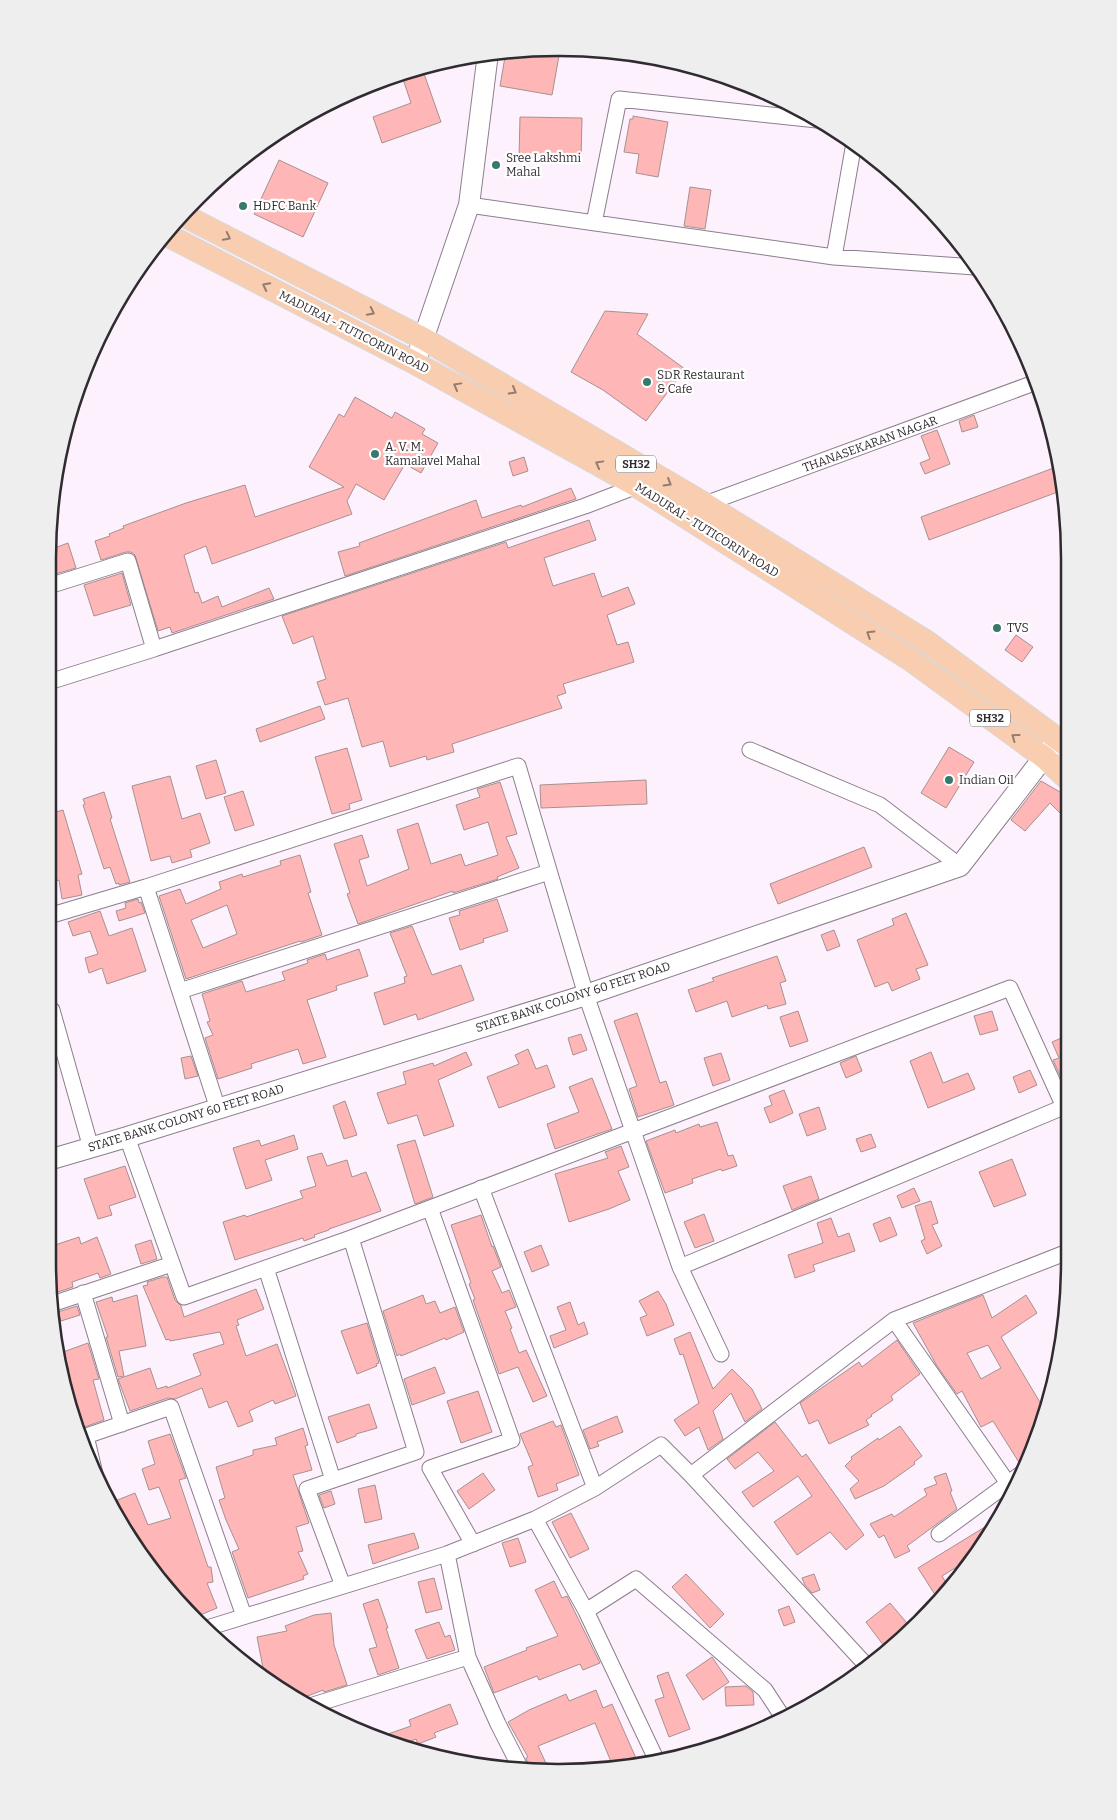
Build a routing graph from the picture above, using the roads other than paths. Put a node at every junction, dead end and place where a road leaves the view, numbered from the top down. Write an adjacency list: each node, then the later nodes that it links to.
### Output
1 (487, 62): 4 (street)
2 (786, 111): 6 (street)
3 (853, 152): 8 (street)
4 (470, 204): 6 (street); 10 (street)
5 (189, 218): 10 (main road, MADURAI - TUTICORIN ROAD / SH32, one-way to 10)
6 (594, 223): 8 (street)
7 (172, 238): 11 (main road, MADURAI - TUTICORIN ROAD / SH32, one-way to 7)
8 (834, 258): 9 (street)
9 (967, 266)
10 (424, 339): 11 (street); 14 (main road, MADURAI - TUTICORIN ROAD / SH32, one-way to 14)
11 (415, 363): 13 (main road, MADURAI - TUTICORIN ROAD / SH32, one-way to 11)
12 (1030, 385): 14 (street, THANASEKARAN NAGAR)
13 (637, 486): 16 (street); 21 (main road, MADURAI - TUTICORIN ROAD / SH32, one-way to 13)
14 (705, 504): 18 (main road, MADURAI - TUTICORIN ROAD / SH32)
15 (56, 584): 16 (street)
16 (154, 649): 17 (street)
17 (56, 680)
18 (1061, 741)
19 (1061, 744): 21 (street)
20 (750, 750): 23 (street)
21 (1045, 758): 22 (main road, MADURAI - TUTICORIN ROAD / SH32); 23 (street)
22 (1061, 773)
23 (960, 866): 28 (street, STATE BANK COLONY 60 FEET ROAD)
24 (549, 872): 25 (street); 27 (street); 28 (street)
25 (146, 888): 26 (street); 27 (street)
26 (56, 914)
27 (180, 991): 31 (street)
28 (586, 995): 31 (street, STATE BANK COLONY 60 FEET ROAD); 33 (street)
29 (56, 1040): 35 (street)
30 (1061, 1098): 33 (street)
31 (218, 1109): 34 (street, STATE BANK COLONY 60 FEET ROAD)
32 (1061, 1109): 42 (street)
33 (634, 1130): 37 (street); 42 (street)
34 (127, 1137): 35 (street, STATE BANK COLONY 60 FEET ROAD); 41 (street)
35 (91, 1148): 36 (street, STATE BANK COLONY 60 FEET ROAD)
36 (56, 1158)
37 (481, 1188): 38 (street); 55 (street)
38 (430, 1208): 39 (street); 51 (street)
39 (351, 1238): 43 (street); 50 (street)
40 (1061, 1255): 46 (street)
41 (172, 1264): 43 (street); 44 (street)
42 (680, 1267): 47 (street)
43 (266, 1268): 53 (street)
44 (83, 1293): 45 (street); 48 (street)
45 (58, 1302)
46 (894, 1320): 52 (street); 54 (street)
47 (721, 1354)
48 (122, 1424): 49 (street); 63 (street)
49 (87, 1436)
50 (416, 1452): 51 (street); 53 (street)
51 (430, 1468): 59 (street)
52 (691, 1475): 55 (street); 66 (street)
53 (333, 1480): 61 (street)
54 (1009, 1484)
55 (595, 1488): 57 (street)
56 (1007, 1488): 58 (street)
57 (535, 1519): 59 (street); 62 (street)
58 (939, 1534)
59 (473, 1544): 60 (street)
60 (447, 1554): 61 (street); 65 (street)
61 (343, 1586): 63 (street)
62 (586, 1611): 68 (street); 69 (street)
63 (244, 1616): 64 (street)
64 (212, 1626)
65 (468, 1656): 67 (street); 70 (street)
66 (863, 1661)
67 (320, 1703)
68 (780, 1713)
69 (654, 1754)
70 (517, 1762)

